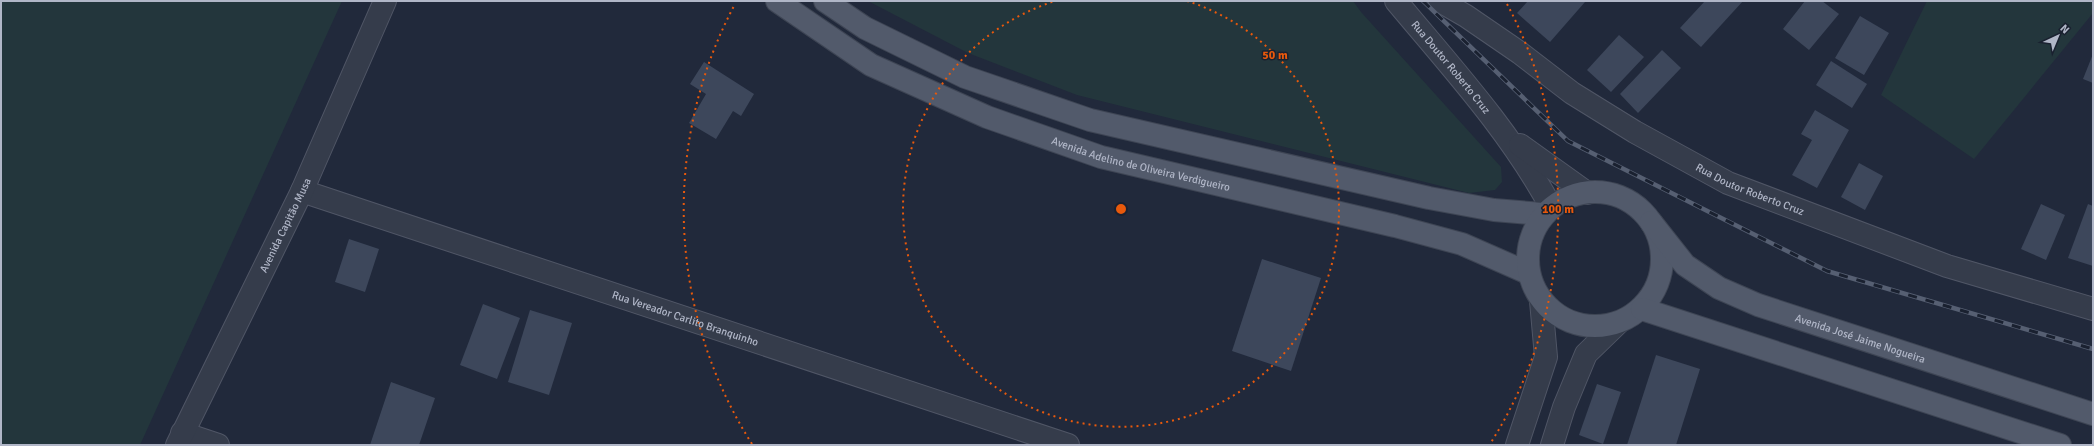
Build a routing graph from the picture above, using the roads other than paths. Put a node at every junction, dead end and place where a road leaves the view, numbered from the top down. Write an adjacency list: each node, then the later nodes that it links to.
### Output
1 (385, 1): 7 (street, Avenida Capitão Musa)
2 (777, 1): 11 (main road, Avenida Adelino de Oliveira Verdigueiro)
3 (825, 1): 9 (main road)
4 (1396, 1): 6 (street, Rua Doutor Roberto Cruz)
5 (1440, 1): 14 (street, Rua Doutor Roberto Cruz)
6 (1505, 133): 8 (street, Rua Doutor Roberto Cruz); 9 (street, Rua Doutor Roberto Cruz)
7 (302, 192): 17 (street, Avenida Capitão Musa); 19 (street, Rua Vereador Carlito Branquinho)
8 (1587, 193): 9 (main road); 10 (main road)
9 (1547, 211): 11 (main road)
10 (1652, 222): 13 (main road); 16 (main road, Avenida José Jaime Nogueira)
11 (1528, 273): 12 (main road)
12 (1542, 302): 15 (main road); 20 (street)
13 (1642, 308): 15 (main road); 22 (main road)
14 (2093, 309)
15 (1617, 324): 21 (street)
16 (2093, 414)
17 (179, 439): 18 (street)
18 (218, 445)
19 (1068, 445)
20 (1517, 445)
21 (1552, 445)
22 (2060, 445)

